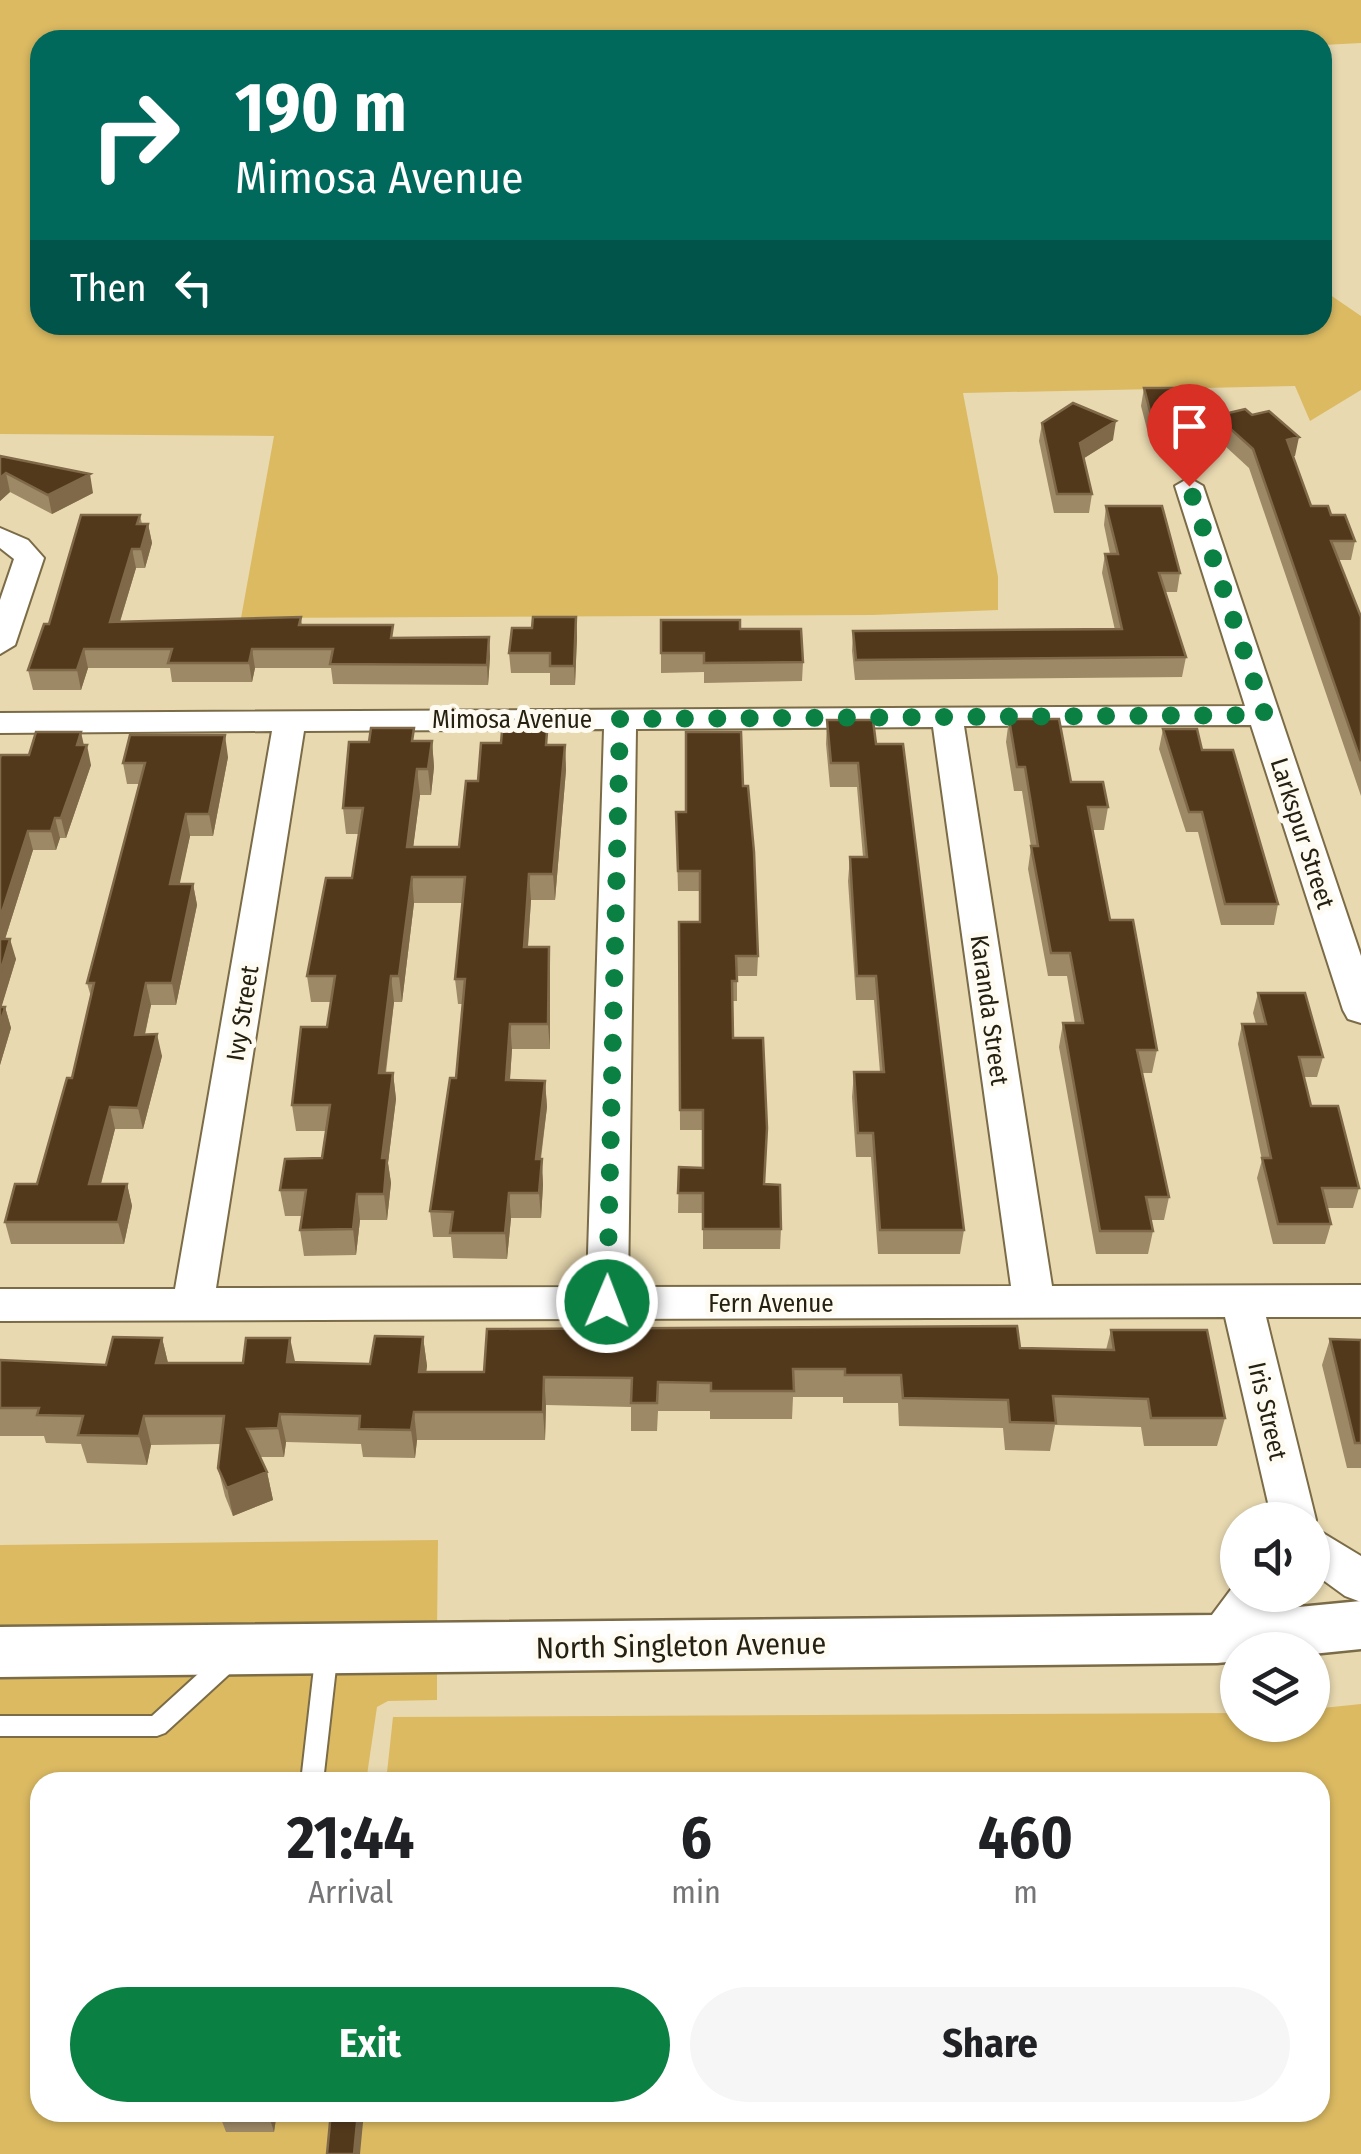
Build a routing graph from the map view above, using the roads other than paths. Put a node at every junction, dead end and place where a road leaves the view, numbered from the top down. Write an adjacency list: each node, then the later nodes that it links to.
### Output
1 (1189, 486): 4 (street, Larkspur Street)
2 (0, 537): 3 (street)
3 (0, 646)
4 (1265, 715): 5 (street, Mimosa Avenue); 9 (street, Larkspur Street)
5 (946, 716): 6 (street, Mimosa Avenue); 12 (street, Karanda Street)
6 (620, 719): 7 (street, Mimosa Avenue); 11 (street)
7 (290, 720): 8 (street, Mimosa Avenue); 15 (street, Ivy Street)
8 (0, 722)
9 (1361, 1010)
10 (1361, 1301): 13 (street, Fern Avenue)
11 (607, 1302): 12 (street, Fern Avenue); 15 (street, Fern Avenue)
12 (1034, 1303): 13 (street, Fern Avenue)
13 (1242, 1303): 16 (street, Iris Street)
14 (0, 1305): 15 (street, Fern Avenue)
15 (194, 1305)
16 (1290, 1502)
17 (1330, 1559): 18 (street)
18 (1361, 1582)
19 (1238, 1612): 21 (street)
20 (1361, 1625): 21 (street, North Singleton Avenue)
21 (1217, 1639): 23 (street, North Singleton Avenue)
22 (238, 1650): 23 (street, North Singleton Avenue); 24 (street, North Singleton Avenue); 25 (lane)
23 (327, 1650): 26 (lane)
24 (0, 1652)
25 (0, 1726)
26 (313, 1772)

